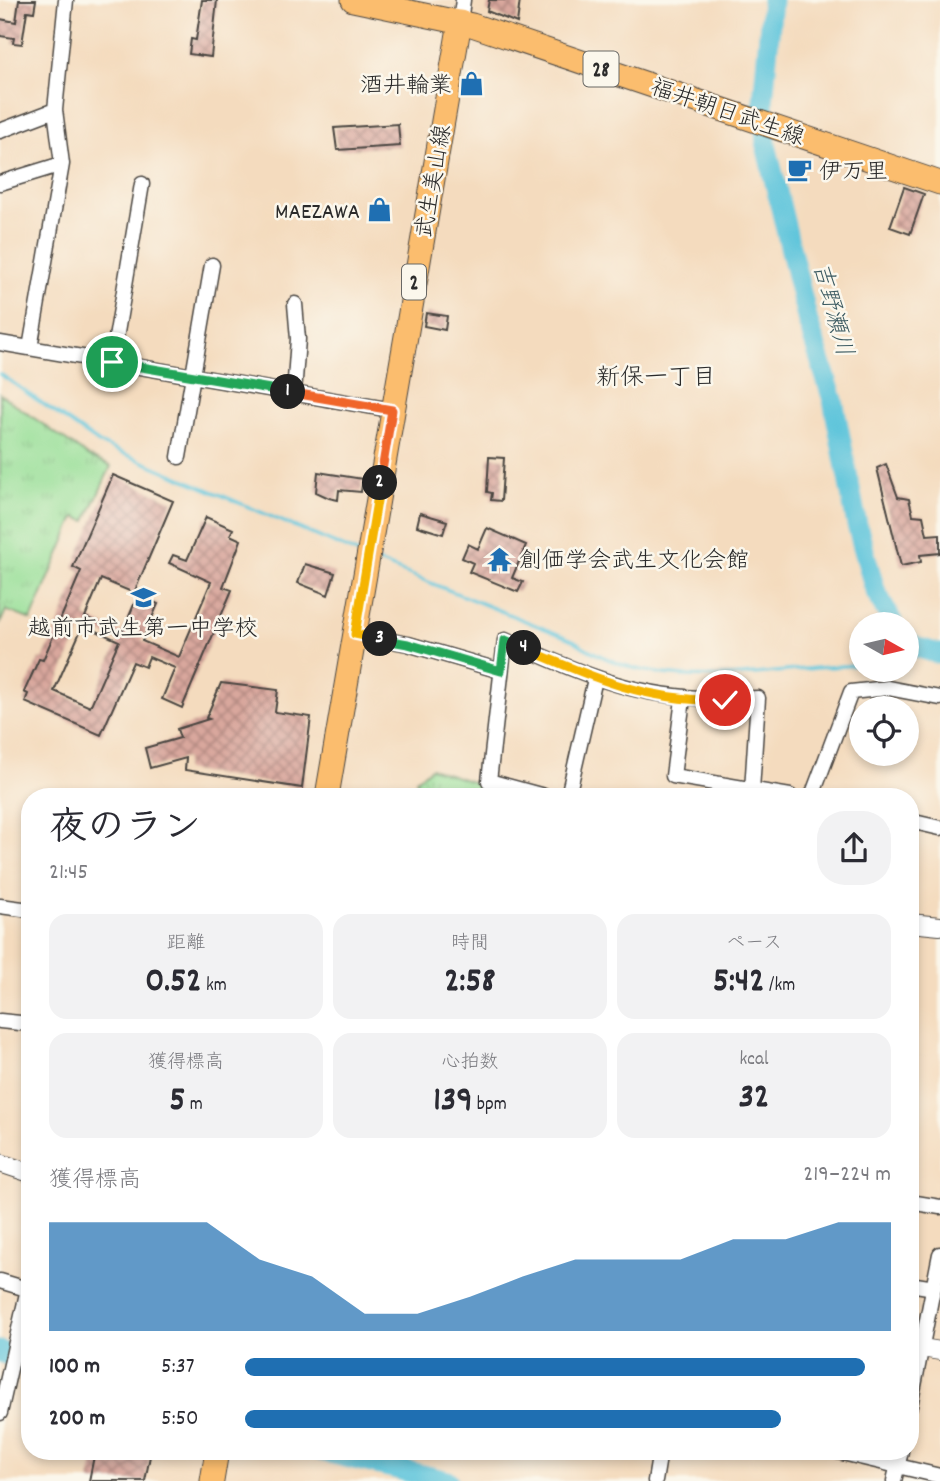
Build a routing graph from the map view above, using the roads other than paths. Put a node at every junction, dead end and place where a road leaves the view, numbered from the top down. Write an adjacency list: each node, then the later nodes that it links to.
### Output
1 (66, 0): 4 (street)
2 (353, 0): 3 (main road, 福井朝日武生線 / 28)
3 (461, 11): 8 (main road, 福井朝日武生線 / 28); 17 (main road, 武生美山線 / 2)
4 (55, 110): 5 (street); 6 (street)
5 (0, 131)
6 (62, 164): 7 (street); 13 (street)
7 (0, 183)
8 (940, 183)
9 (142, 184): 14 (street)
10 (212, 265): 15 (street)
11 (295, 304): 16 (street)
12 (0, 343): 13 (street)
13 (30, 348): 14 (street)
14 (112, 362): 15 (street)
15 (193, 376): 16 (street); 18 (street)
16 (293, 393): 17 (street)
17 (392, 410): 19 (main road, 武生美山線 / 2)
18 (179, 457)
19 (355, 634): 20 (street); 24 (main road, 武生美山線 / 2)
20 (501, 671): 21 (street); 25 (street)
21 (595, 679): 23 (street); 26 (street)
22 (940, 698): 29 (street)
23 (683, 699): 27 (street); 28 (street)
24 (328, 788)
25 (515, 788)
26 (570, 788)
27 (741, 788)
28 (752, 788)
29 (815, 788)
30 (919, 823): 31 (street)
31 (940, 828)
32 (0, 906): 33 (street)
33 (21, 909)
34 (919, 924): 35 (street)
35 (940, 926)
36 (0, 1021): 37 (street)
37 (21, 1023)
38 (0, 1163): 39 (street)
39 (21, 1169)
40 (919, 1204): 41 (street)
41 (940, 1207)
42 (940, 1254): 46 (street)
43 (0, 1281): 44 (street)
44 (21, 1285)
45 (919, 1286): 46 (street)
46 (934, 1288): 48 (street)
47 (21, 1322): 50 (street)
48 (924, 1349): 49 (street)
49 (919, 1369)
50 (0, 1413)
51 (216, 1460): 57 (main road)
52 (658, 1460): 58 (street)
53 (872, 1460): 55 (street)
54 (899, 1460): 55 (street)
55 (897, 1466): 56 (street); 59 (street)
56 (940, 1476)
57 (212, 1481)
58 (655, 1481)
59 (894, 1481)

